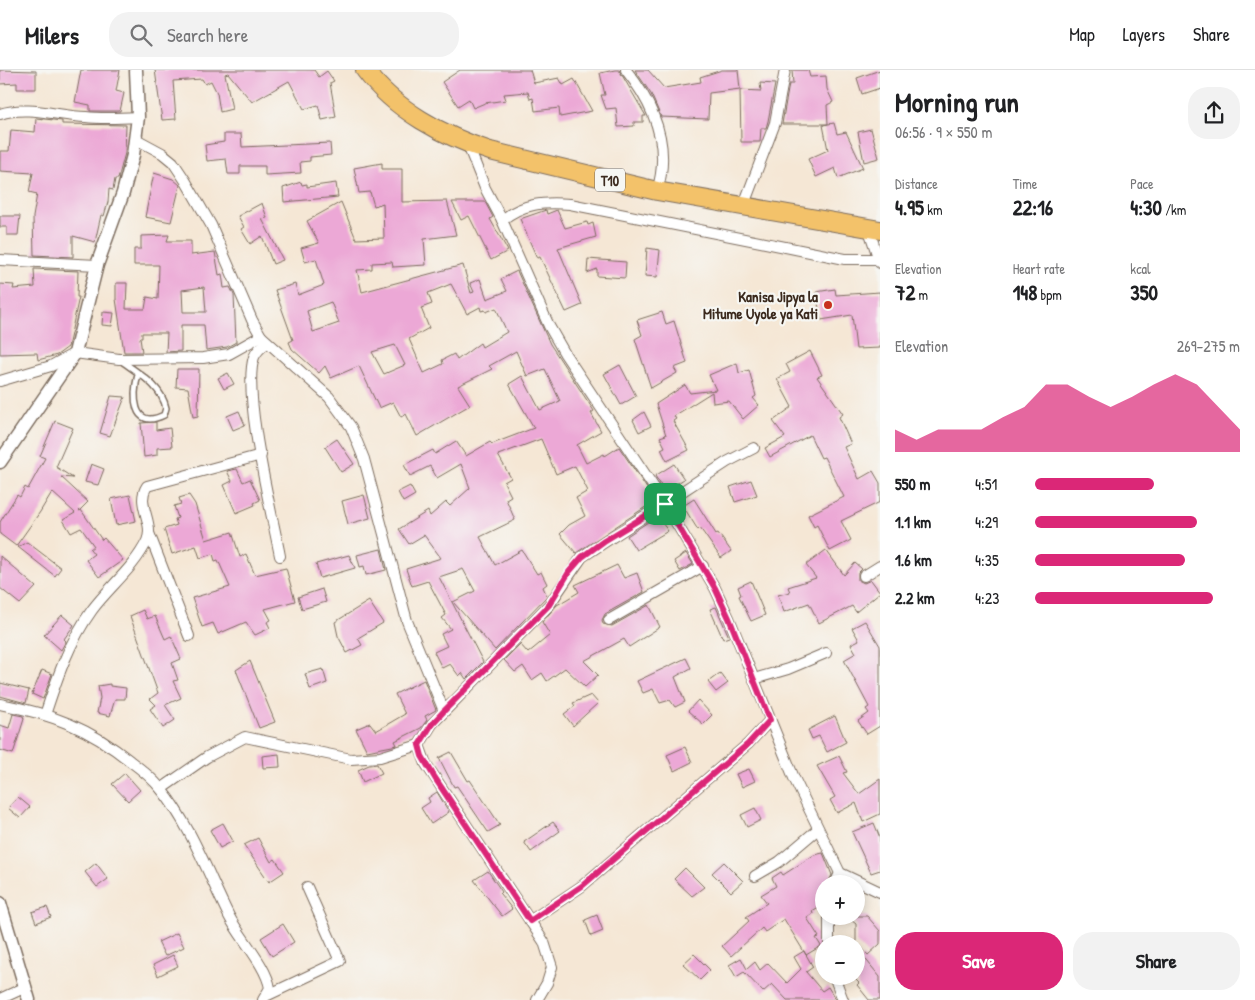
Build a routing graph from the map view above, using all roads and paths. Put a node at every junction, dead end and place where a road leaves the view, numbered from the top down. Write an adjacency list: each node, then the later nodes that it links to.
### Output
1 (136, 70): 6 (street)
2 (365, 70): 8 (highway, T10)
3 (626, 70): 9 (street)
4 (785, 70): 10 (street)
5 (0, 114): 6 (street)
6 (138, 117): 7 (street)
7 (136, 139): 15 (street); 16 (street)
8 (467, 144): 9 (highway, T10); 11 (street)
9 (657, 191): 10 (highway, T10)
10 (743, 207): 12 (highway, T10)
11 (502, 220): 14 (street); 24 (street)
12 (874, 228): 14 (street)
13 (0, 260): 15 (street)
14 (879, 261)
15 (97, 265): 17 (street)
16 (264, 339): 18 (street); 22 (street); 35 (street)
17 (75, 353): 18 (street); 20 (street); 23 (street)
18 (119, 359): 19 (lane)
19 (138, 374): 19 (lane)
20 (0, 380)
21 (754, 448): 24 (street)
22 (261, 455): 25 (street); 26 (street)
23 (0, 462)
24 (665, 504): 27 (street); 35 (street)
25 (149, 532): 31 (street); 36 (street)
26 (280, 556)
27 (703, 566): 30 (street); 33 (street)
28 (880, 566): 29 (street)
29 (864, 576)
30 (609, 620)
31 (189, 636)
32 (826, 653): 33 (street)
33 (754, 679): 37 (street)
34 (0, 704): 36 (street)
35 (444, 711): 38 (street)
36 (45, 715): 39 (street)
37 (770, 720): 40 (street); 46 (street)
38 (419, 745): 39 (street); 46 (street)
39 (161, 789): 50 (street)
40 (818, 829): 41 (street); 42 (street)
41 (840, 873): 44 (street)
42 (755, 876)
43 (307, 887): 50 (street)
44 (880, 892)
45 (0, 903): 48 (street)
46 (530, 921): 52 (street)
47 (837, 985): 53 (street)
48 (26, 987): 49 (street); 51 (street)
49 (0, 998)
50 (265, 998)
51 (29, 1000)
52 (537, 1000)
53 (843, 1000)

